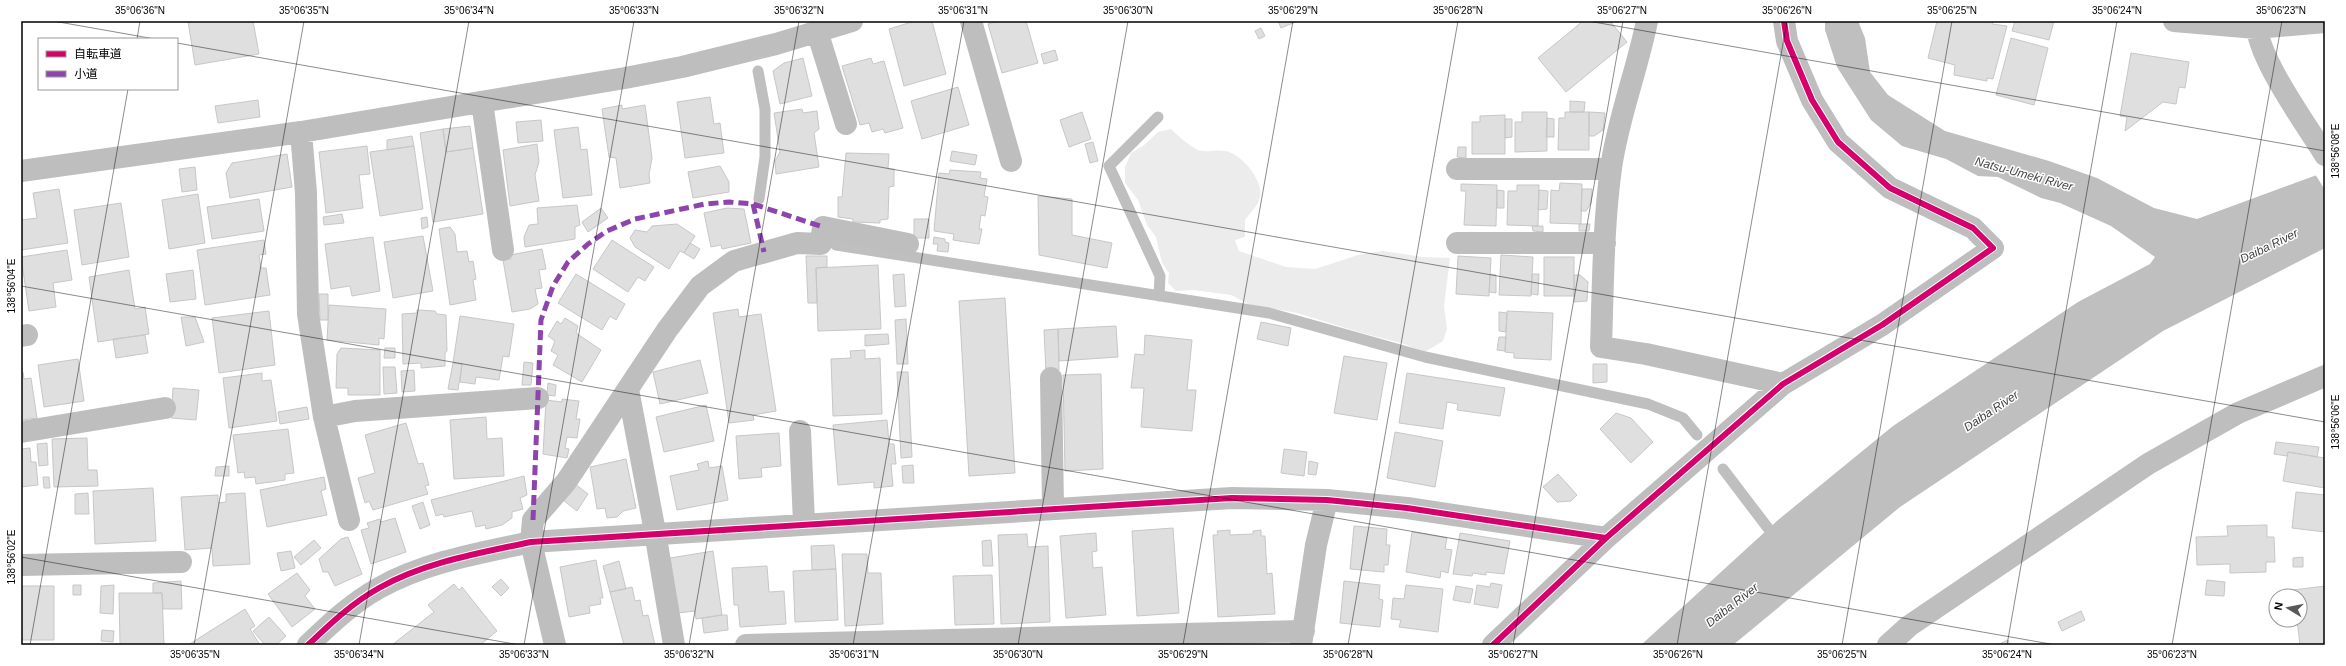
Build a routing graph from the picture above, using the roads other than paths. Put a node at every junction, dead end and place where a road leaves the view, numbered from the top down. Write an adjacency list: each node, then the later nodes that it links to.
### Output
1 (852, 21): 8 (street)
2 (971, 21): 13 (street)
3 (1648, 21): 14 (street)
4 (1784, 21): 23 (street)
5 (2174, 21): 7 (street)
6 (2325, 22): 7 (street)
7 (2256, 25): 12 (street)
8 (817, 32): 9 (street); 10 (street)
9 (482, 102): 11 (street); 20 (street)
10 (846, 124)
11 (301, 132): 16 (street); 27 (street)
12 (2325, 155)
13 (1011, 161)
14 (1611, 168): 15 (street); 18 (street)
15 (1457, 169)
16 (21, 171)
17 (1457, 243): 18 (street)
18 (1605, 243): 23 (street)
19 (908, 244): 24 (street)
20 (503, 250)
21 (2325, 376): 45 (street)
22 (1051, 378): 31 (street)
23 (1783, 384): 35 (street)
24 (628, 389): 34 (street); 36 (street)
25 (538, 398): 27 (street)
26 (165, 408): 29 (street)
27 (324, 417): 32 (street)
28 (800, 431): 33 (street)
29 (21, 432)
30 (1327, 500): 31 (street); 35 (street); 39 (street)
31 (1053, 508): 33 (street)
32 (349, 520)
33 (804, 523): 34 (street)
34 (655, 532): 36 (street); 42 (street)
35 (1606, 538): 44 (street)
36 (531, 542): 40 (street); 41 (street)
37 (181, 562): 38 (street)
38 (21, 565)
39 (1303, 638): 43 (street)
40 (308, 645)
41 (556, 645)
42 (674, 645)
43 (746, 645)
44 (1493, 645)
45 (1888, 645)

